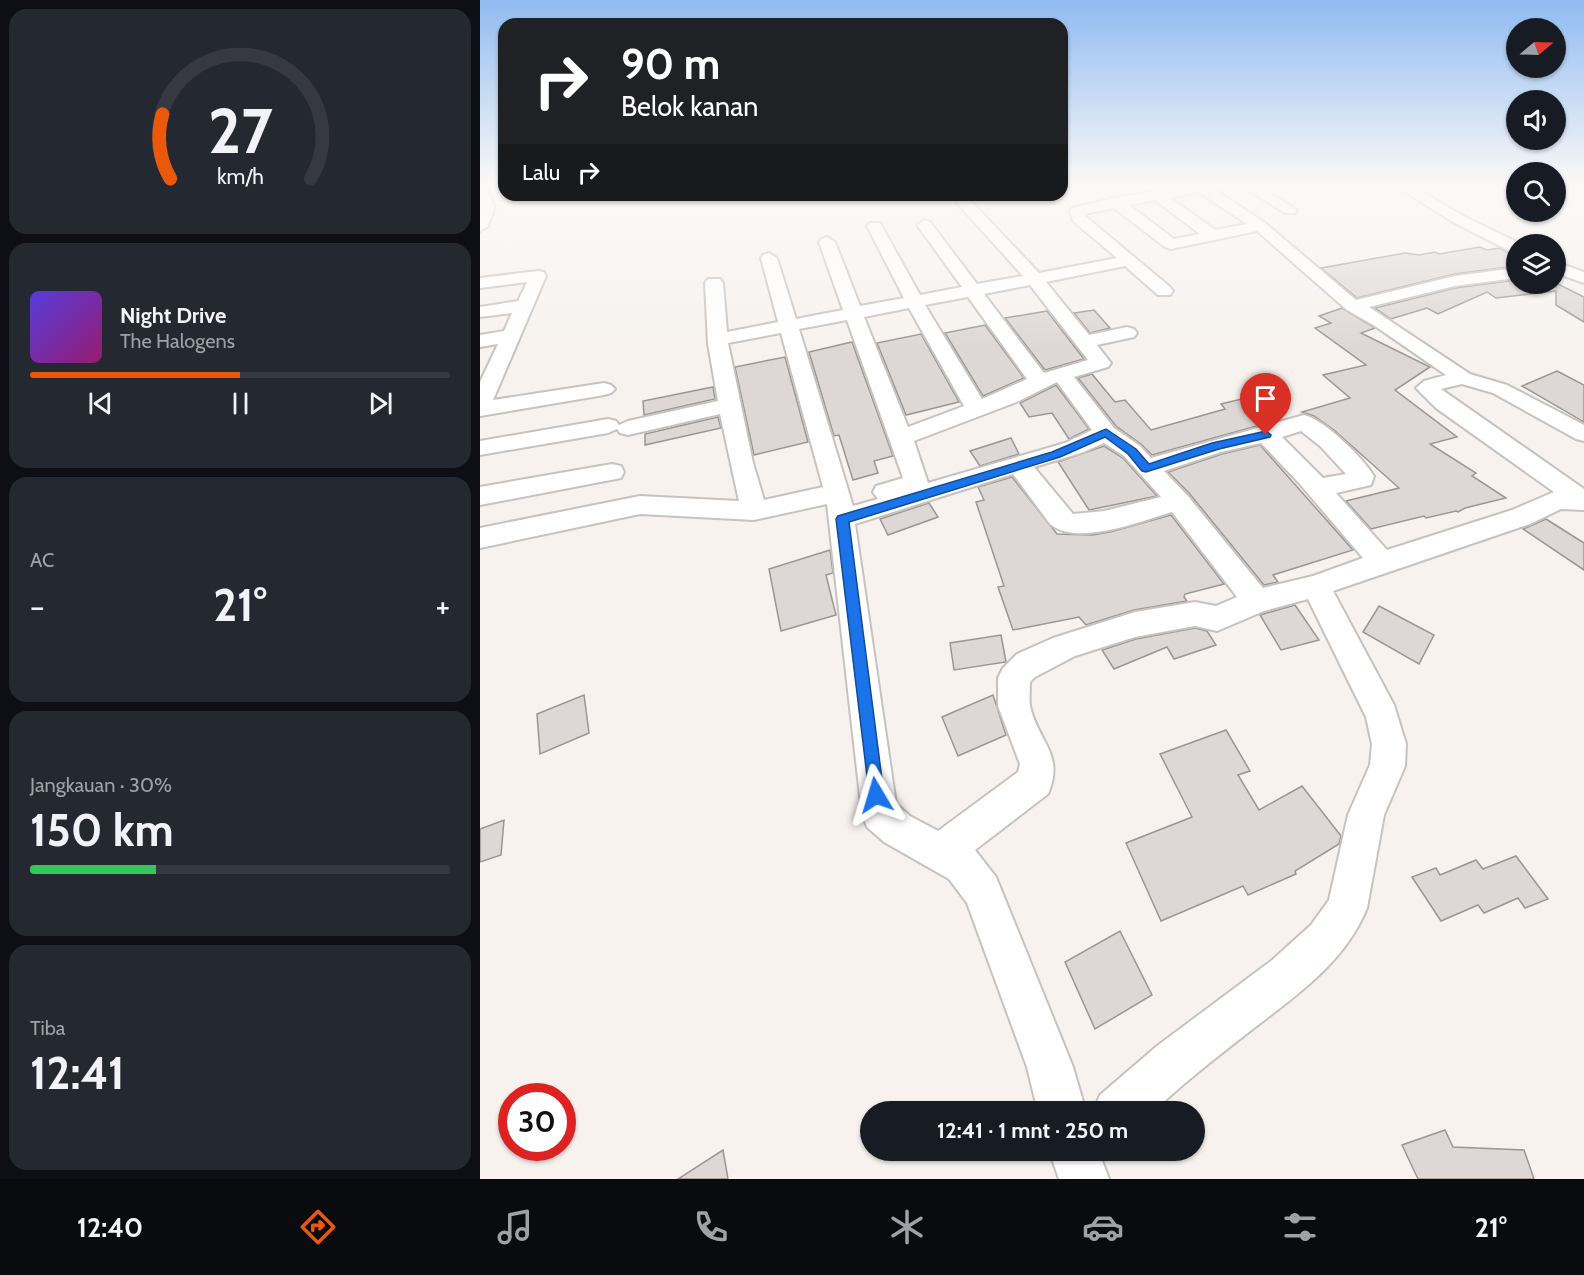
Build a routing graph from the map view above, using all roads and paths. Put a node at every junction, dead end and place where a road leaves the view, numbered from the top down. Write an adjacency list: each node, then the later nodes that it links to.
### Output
1 (882, 239): 19 (street)
2 (935, 239): 17 (street)
3 (998, 239): 13 (street)
4 (1103, 239): 10 (street)
5 (1163, 239): 6 (street)
6 (1204, 239)
7 (1275, 239): 21 (street)
8 (827, 242): 23 (street)
9 (769, 258): 25 (street)
10 (1127, 259): 13 (street); 18 (street)
11 (1566, 271): 14 (street)
12 (1506, 274): 21 (street)
13 (1034, 278): 17 (street); 27 (street)
14 (1584, 278)
15 (480, 283): 20 (street)
16 (714, 284): 29 (street)
17 (973, 291): 19 (street); 34 (street)
18 (1164, 291)
19 (914, 301): 23 (street); 38 (street)
20 (524, 306): 22 (street); 28 (street)
21 (1353, 306): 33 (street)
22 (480, 312)
23 (855, 313): 25 (street); 42 (street)
24 (1111, 319): 27 (street)
25 (788, 327): 29 (street); 51 (street)
26 (1126, 333): 27 (street)
27 (1079, 334): 32 (street)
28 (511, 336): 30 (street); 31 (street)
29 (718, 339): 36 (street)
30 (480, 341)
31 (488, 373): 37 (street)
32 (1062, 375): 34 (street); 39 (street)
33 (1463, 378): 40 (street); 50 (street)
34 (1039, 381): 38 (street)
35 (604, 389): 37 (street)
36 (729, 405): 43 (street); 52 (street)
37 (480, 407)
38 (977, 409): 42 (street)
39 (1106, 433): 44 (street); 45 (street)
40 (1584, 434)
41 (1266, 435): 45 (street); 47 (street); 47 (street)
42 (903, 437): 51 (street)
43 (480, 448)
44 (1018, 464): 49 (street); 51 (street)
45 (1146, 468): 49 (street)
46 (612, 472): 48 (street)
47 (1317, 488): 55 (street)
48 (480, 496)
49 (1178, 501): 57 (street)
50 (1575, 501): 53 (street); 55 (street)
51 (840, 506): 52 (street); 58 (street)
52 (754, 511): 54 (street)
53 (1584, 518)
54 (480, 538)
55 (1382, 562): 56 (street)
56 (1316, 586): 57 (street); 60 (street)
57 (1257, 602): 58 (street)
58 (941, 852): 59 (street)
59 (1059, 1101)
60 (1129, 1101)
61 (1077, 1161): 62 (street)
62 (1084, 1179)

